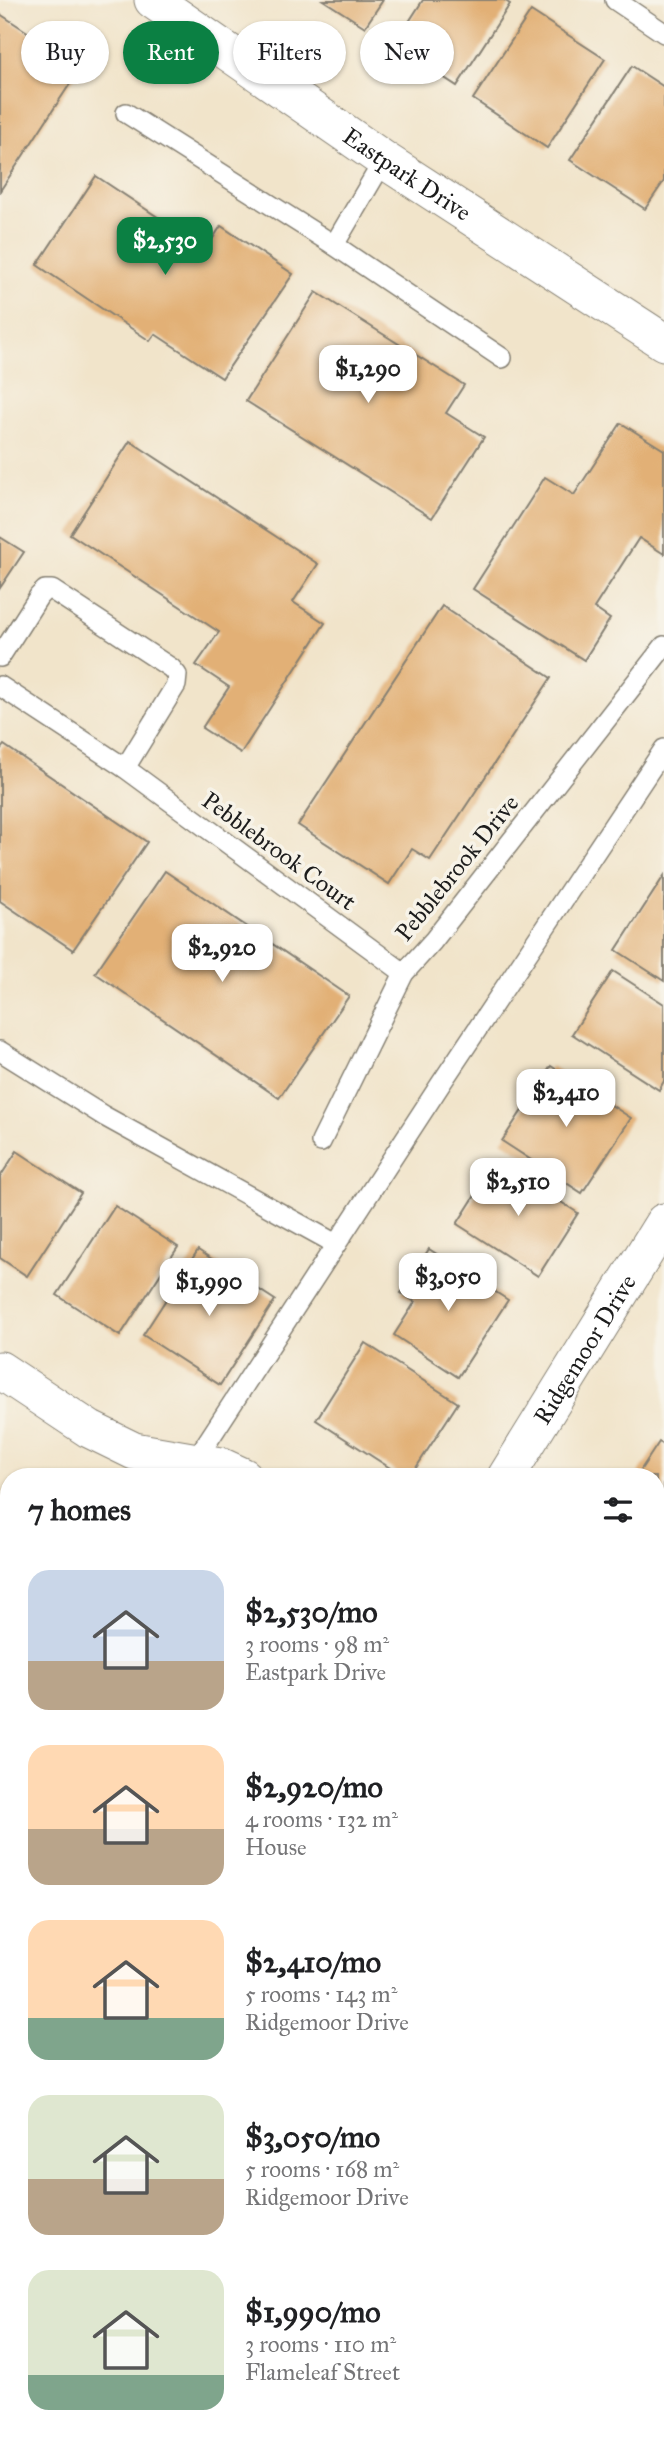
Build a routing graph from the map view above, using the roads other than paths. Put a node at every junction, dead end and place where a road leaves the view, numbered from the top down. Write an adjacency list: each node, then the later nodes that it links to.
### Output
1 (153, 0): 5 (street, Eastpark Drive)
2 (615, 0): 3 (lane)
3 (664, 33)
4 (126, 113): 6 (lane)
5 (384, 160): 6 (lane); 7 (street, Eastpark Drive)
6 (334, 245): 8 (lane)
7 (664, 342)
8 (502, 358)
9 (664, 646): 14 (lane, Pebblebrook Drive)
10 (0, 657): 13 (lane)
11 (0, 686): 13 (lane, Pebblebrook Court)
12 (664, 749): 18 (lane)
13 (125, 768): 14 (lane, Pebblebrook Court)
14 (404, 973): 16 (lane, Pebblebrook Drive)
15 (0, 1051): 18 (lane)
16 (321, 1142)
17 (664, 1222): 24 (street, Ridgemoor Drive)
18 (337, 1244): 21 (lane)
19 (0, 1370): 20 (street)
20 (187, 1468)
21 (191, 1468)
22 (200, 1468): 23 (street)
23 (224, 1468)
24 (512, 1468)

